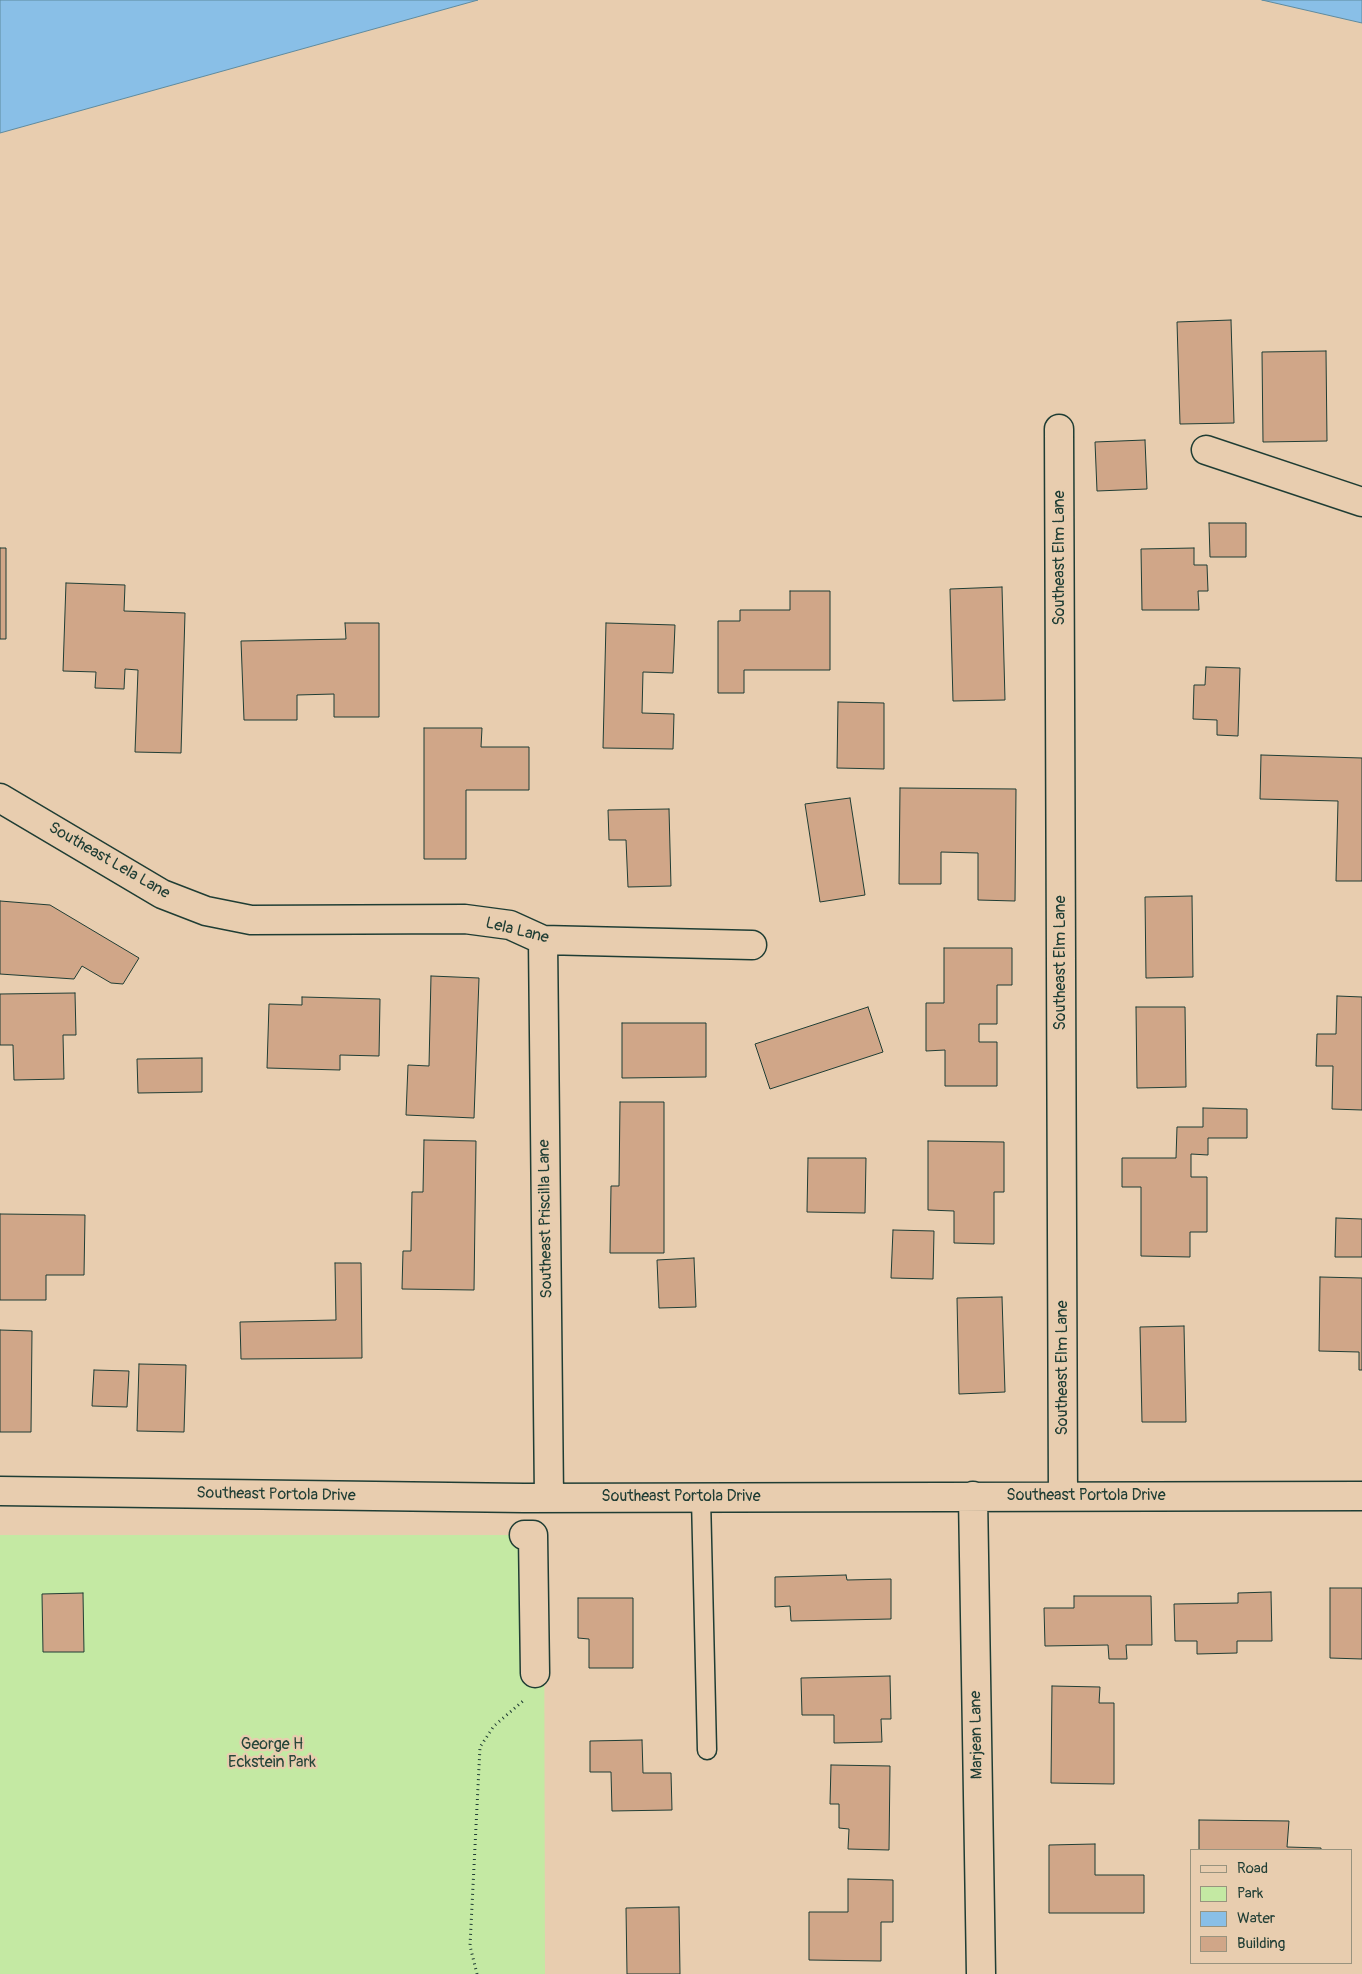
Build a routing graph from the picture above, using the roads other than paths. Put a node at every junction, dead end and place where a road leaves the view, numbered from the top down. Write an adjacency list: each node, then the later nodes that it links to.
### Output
1 (1059, 429): 10 (street, Southeast Elm Lane)
2 (1206, 450): 3 (street)
3 (1362, 502)
4 (0, 798): 5 (street, Southeast Lela Lane)
5 (251, 920): 6 (street, Lela Lane)
6 (543, 940): 7 (street, Lela Lane); 12 (street, Southeast Priscilla Lane)
7 (752, 945)
8 (0, 1492): 12 (street, Southeast Portola Drive)
9 (973, 1496): 10 (street, Southeast Portola Drive); 13 (street, Southeast Portola Drive); 17 (street, Marjean Lane)
10 (1063, 1496): 11 (street, Southeast Portola Drive)
11 (1362, 1496)
12 (549, 1498): 13 (street, Southeast Portola Drive)
13 (700, 1498): 16 (lane)
14 (524, 1535): 15 (street)
15 (536, 1673)
16 (707, 1750)
17 (980, 1974)

